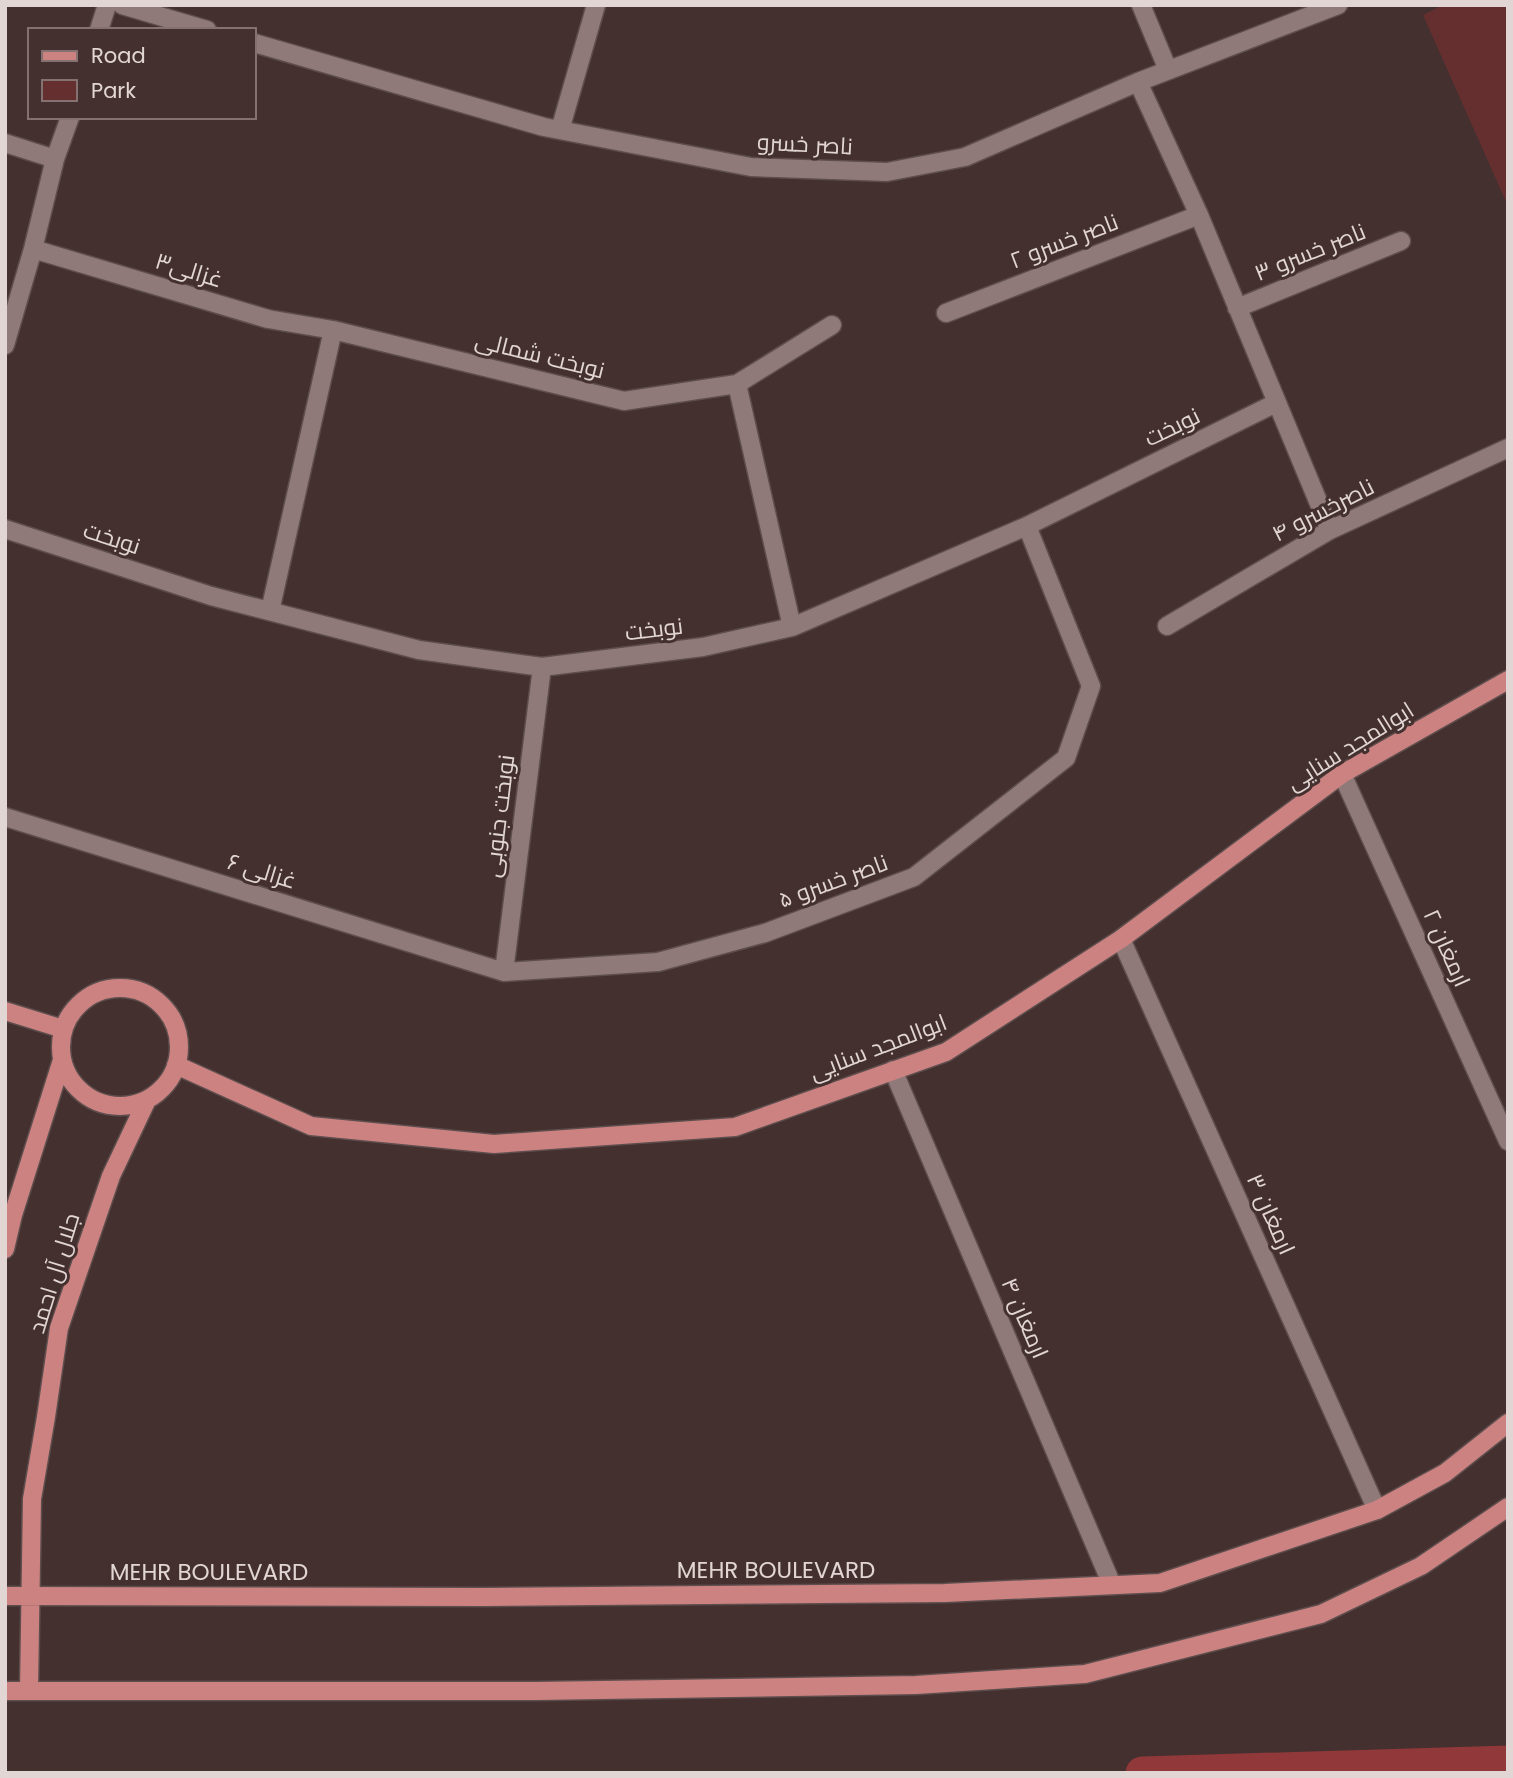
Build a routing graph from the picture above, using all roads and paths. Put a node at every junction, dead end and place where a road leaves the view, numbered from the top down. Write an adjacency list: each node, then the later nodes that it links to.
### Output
1 (107, 5): 6 (street)
2 (122, 5): 7 (street)
3 (596, 5): 12 (street)
4 (1141, 5): 9 (street)
5 (1338, 5): 9 (street, ناصر خسرو)
6 (100, 28)
7 (200, 28)
8 (256, 44): 12 (street, ناصر خسرو)
9 (1168, 70): 10 (street, ناصر خسرو)
10 (1138, 82): 12 (street, ناصر خسرو); 15 (street)
11 (69, 119): 14 (street)
12 (560, 130)
13 (5, 143): 14 (street)
14 (55, 159): 17 (street)
15 (1199, 215): 18 (street); 19 (street, ناصر خسرو ۲)
16 (1401, 241): 18 (street, ناصر خسرو ۳)
17 (33, 249): 21 (street, غزالی۳); 22 (street)
18 (1237, 308): 24 (street)
19 (946, 313)
20 (832, 325): 23 (street, نوبخت شمالی)
21 (333, 330): 23 (street, نوبخت شمالی); 29 (street)
22 (5, 345)
23 (737, 384): 31 (street)
24 (1276, 403): 26 (street, نوبخت); 28 (street)
25 (1508, 448): 28 (street, ناصرخسرو ۴)
26 (1027, 526): 31 (street, نوبخت); 37 (street, ناصر خسرو ۵)
27 (5, 530): 29 (street, نوبخت)
28 (1330, 530): 30 (street, ناصرخسرو ۴)
29 (270, 611): 32 (street, نوبخت)
30 (1167, 626)
31 (792, 627): 32 (street, نوبخت)
32 (542, 667): 37 (street, نوبخت جنوبی)
33 (1508, 680): 34 (main road, ابوالمجد سنایی)
34 (1342, 774): 36 (main road, ابوالمجد سنایی); 44 (street, ارمغان ۲)
35 (5, 817): 37 (street, غزالی ۶)
36 (1121, 939): 42 (main road, ابوالمجد سنایی); 48 (street, ارمغان ۳)
37 (504, 972)
38 (5, 1011): 39 (main road)
39 (63, 1029): 40 (main road); 41 (main road)
40 (62, 1060): 43 (main road); 45 (main road)
41 (176, 1065): 42 (main road, ابوالمجد سنایی); 43 (main road)
42 (893, 1070): 49 (street, ارمغان ۴)
43 (147, 1100): 50 (main road, جلال آل احمد)
44 (1508, 1141)
45 (5, 1249)
46 (1508, 1423): 48 (main road, MEHR BOULEVARD)
47 (1508, 1507): 53 (main road)
48 (1377, 1510): 49 (main road, MEHR BOULEVARD)
49 (1111, 1585): 50 (main road, MEHR BOULEVARD)
50 (31, 1595): 51 (main road, MEHR BOULEVARD); 53 (main road, جلال آل احمد)
51 (5, 1596)
52 (5, 1690): 53 (main road)
53 (29, 1690)

